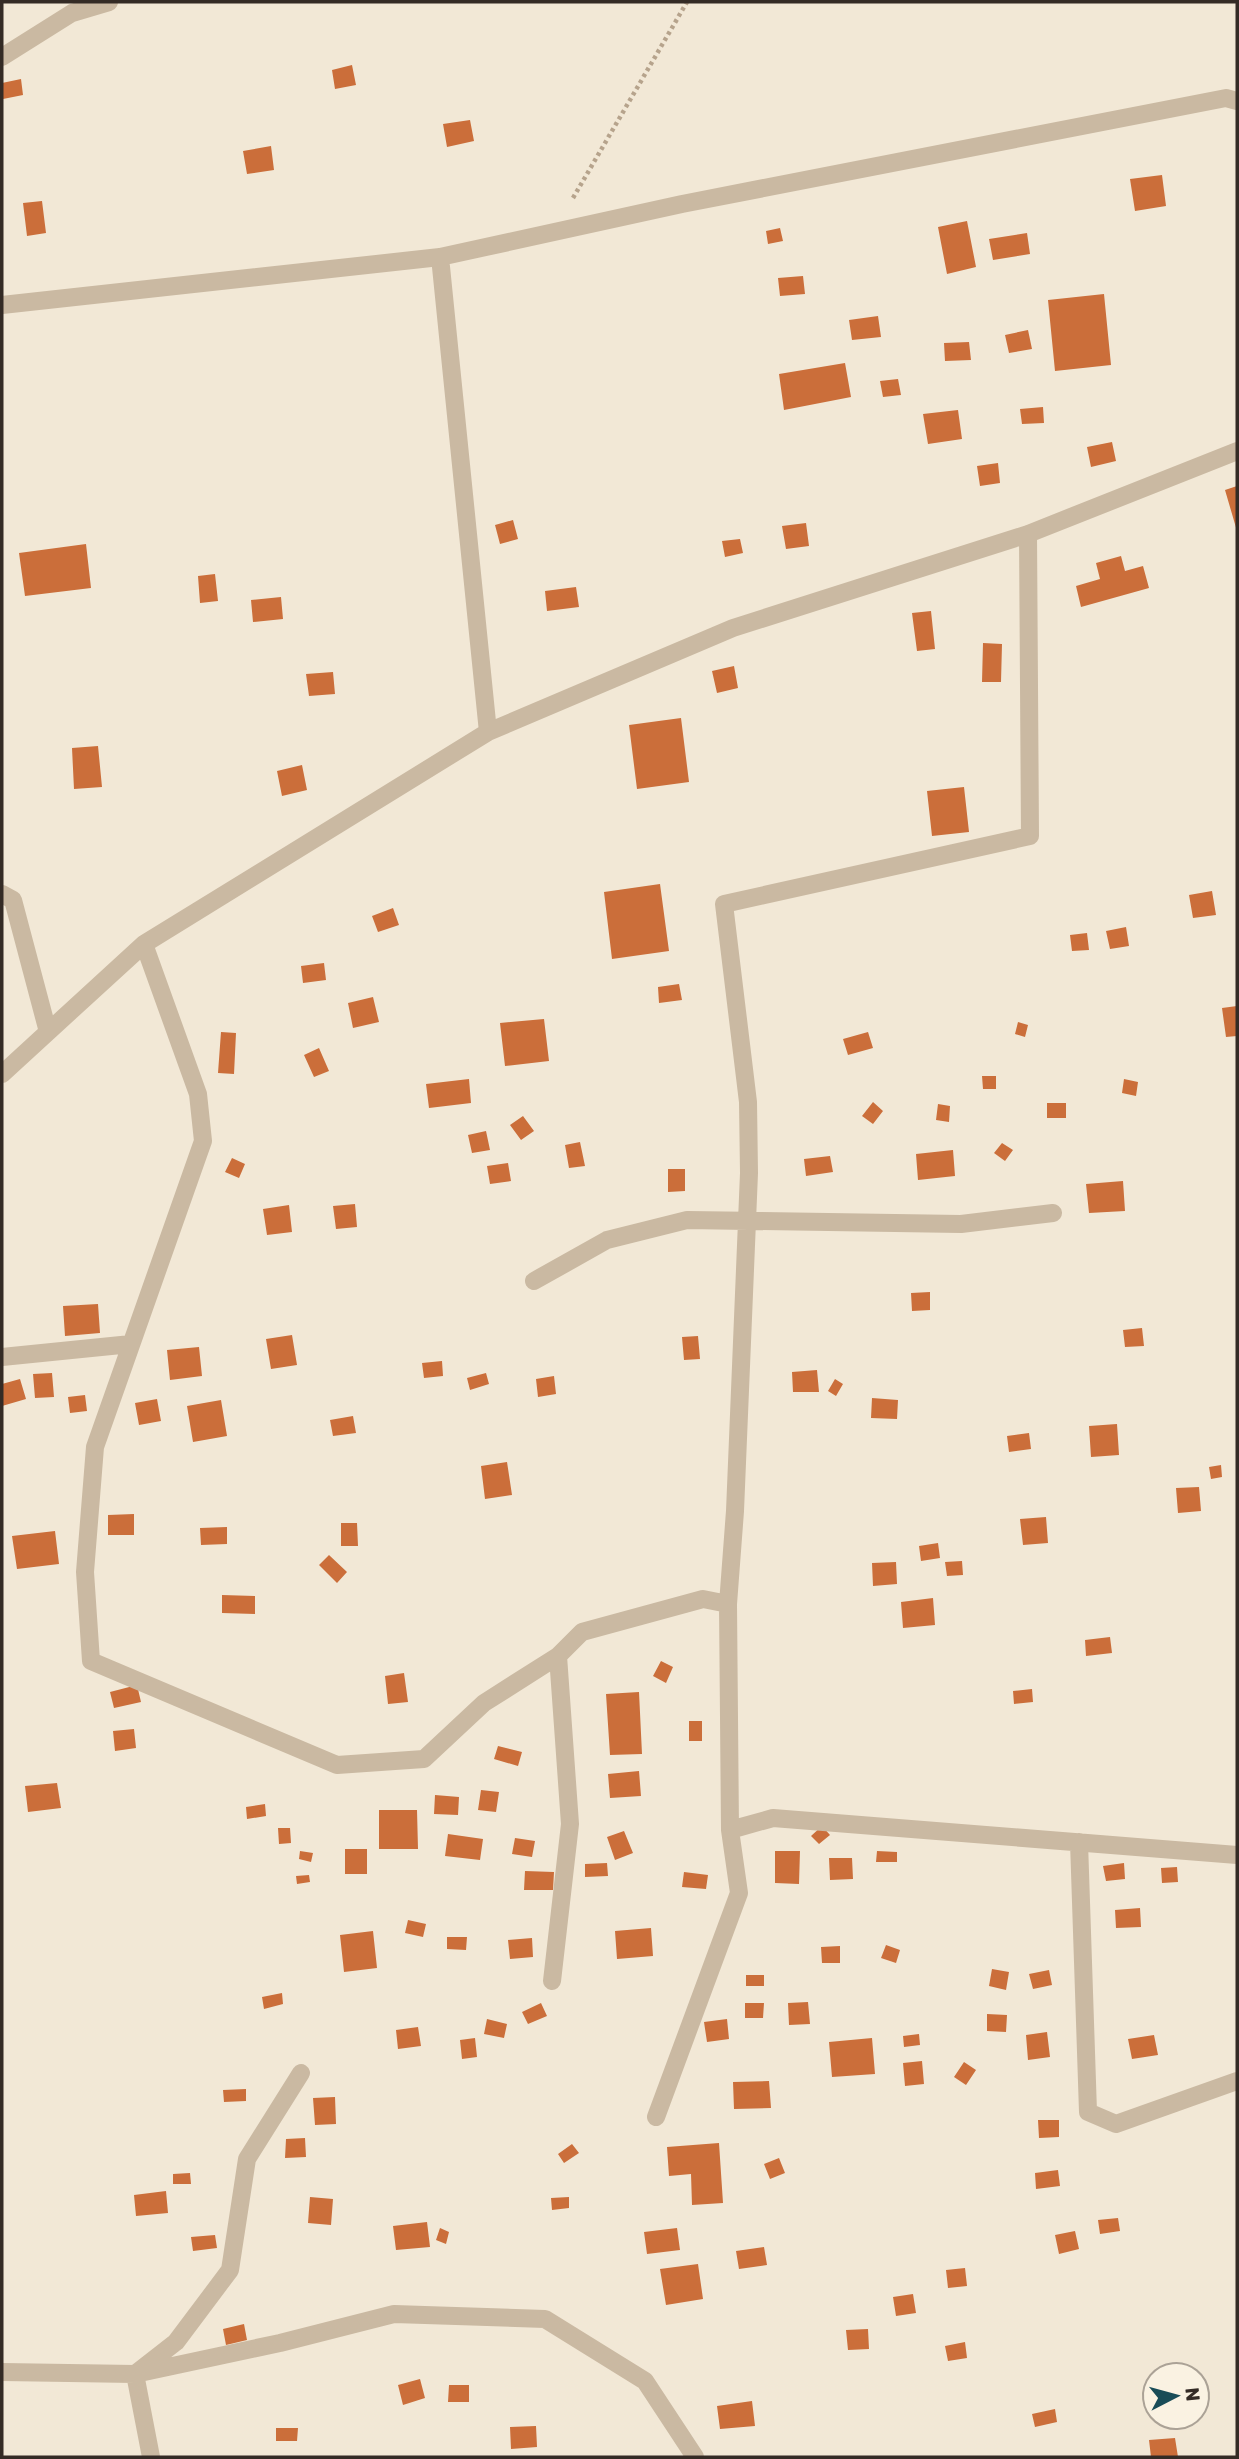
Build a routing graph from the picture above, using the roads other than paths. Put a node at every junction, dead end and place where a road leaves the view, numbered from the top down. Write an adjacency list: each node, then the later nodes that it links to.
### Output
1 (109, 2): 2 (street)
2 (2, 57)
3 (1237, 101): 4 (street)
4 (440, 257): 5 (street); 8 (street)
5 (2, 305)
6 (1237, 452): 7 (street)
7 (1028, 534): 8 (street); 14 (street)
8 (488, 732): 10 (street)
9 (2, 894): 11 (street)
10 (144, 944): 11 (street); 16 (street)
11 (48, 1032): 12 (street)
12 (2, 1074)
13 (1053, 1213): 14 (street)
14 (747, 1221): 15 (street); 18 (street)
15 (534, 1281)
16 (131, 1344): 17 (street); 19 (street)
17 (2, 1357)
18 (728, 1604): 19 (street); 20 (street)
19 (558, 1656): 23 (street)
20 (730, 1829): 21 (street); 26 (street)
21 (1079, 1842): 22 (street); 25 (street)
22 (1237, 1855)
23 (552, 1981)
24 (301, 2073): 28 (street)
25 (1237, 2081)
26 (656, 2117)
27 (2, 2372): 28 (street)
28 (135, 2374): 29 (street); 30 (street)
29 (151, 2457)
30 (695, 2457)

